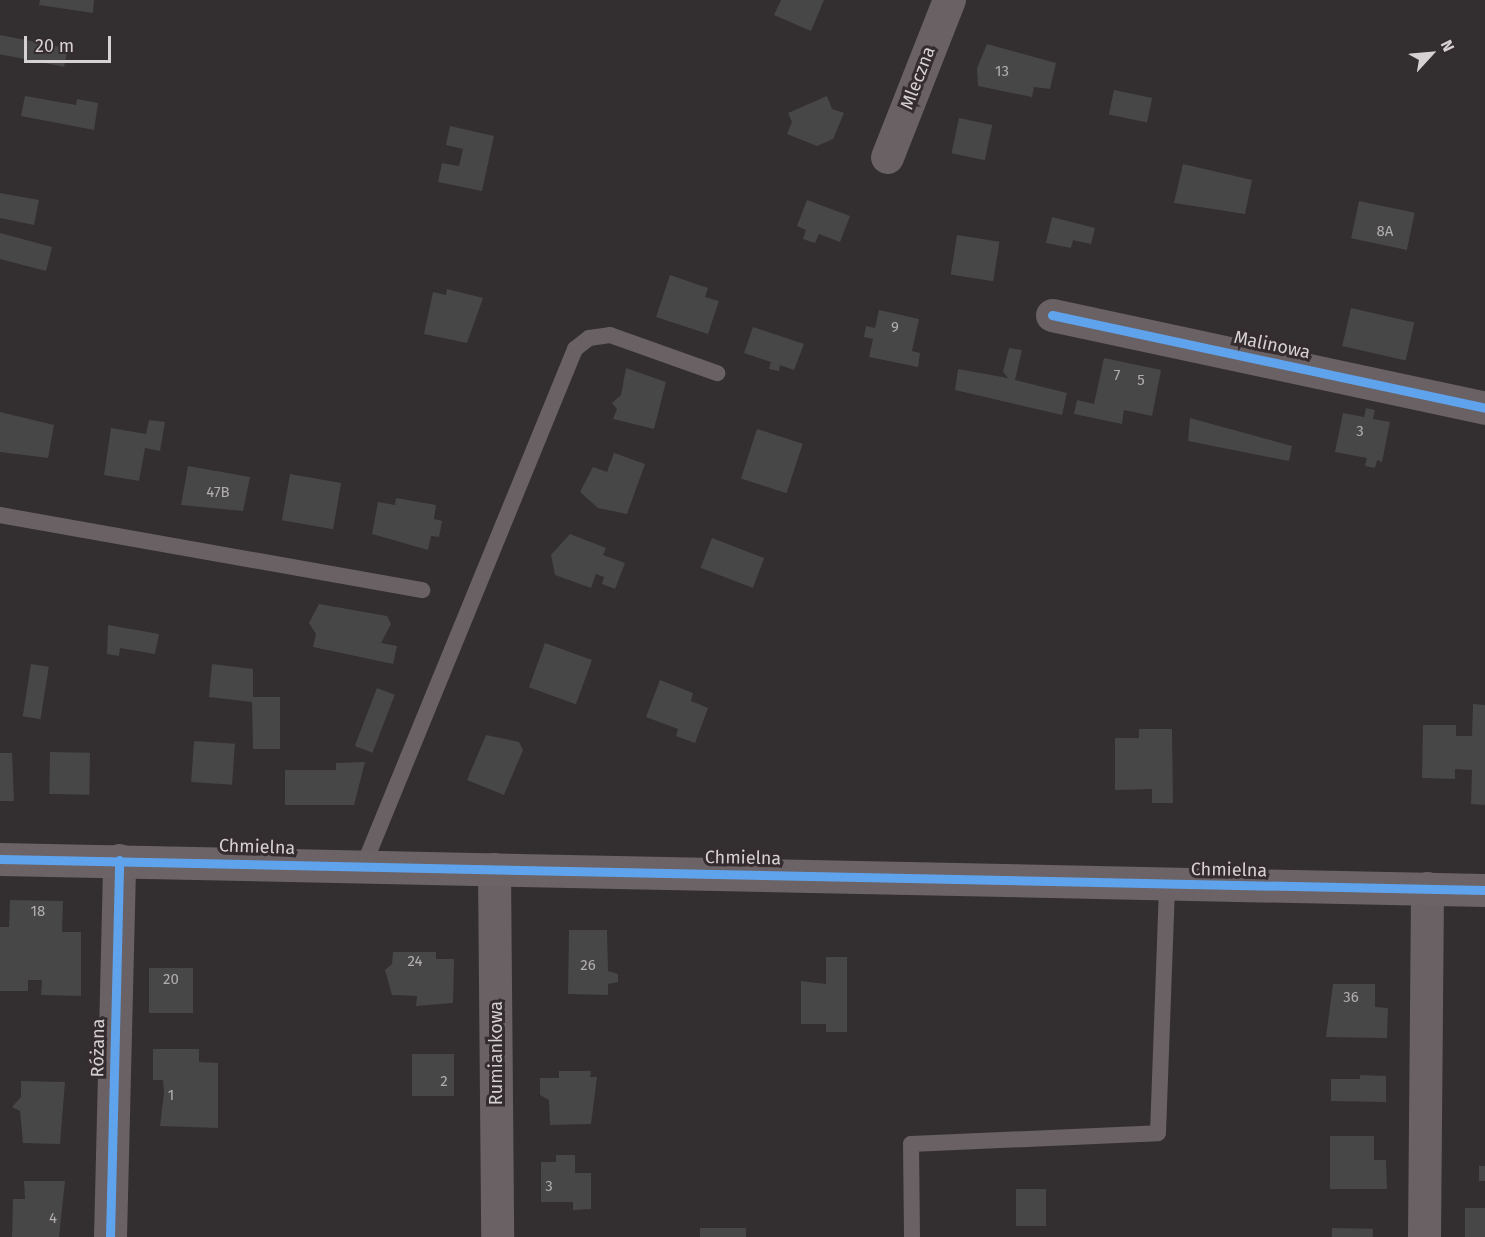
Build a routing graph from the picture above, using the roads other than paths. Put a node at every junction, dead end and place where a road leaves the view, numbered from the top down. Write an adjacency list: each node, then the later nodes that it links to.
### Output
1 (949, 0): 2 (street, Mleczna)
2 (887, 157)
3 (1052, 315): 5 (street, Malinowa)
4 (717, 373): 10 (lane)
5 (1485, 408)
6 (0, 515): 7 (lane)
7 (422, 590)
8 (0, 859): 9 (street, Chmielna)
9 (119, 860): 10 (street, Chmielna); 15 (street, Różana)
10 (363, 867): 11 (street, Chmielna)
11 (495, 868): 12 (street, Chmielna); 16 (street, Rumiankowa)
12 (1167, 886): 13 (street, Chmielna); 17 (lane)
13 (1427, 888): 14 (street, Chmielna); 18 (street)
14 (1485, 890)
15 (110, 1237)
16 (497, 1237)
17 (912, 1237)
18 (1424, 1237)

